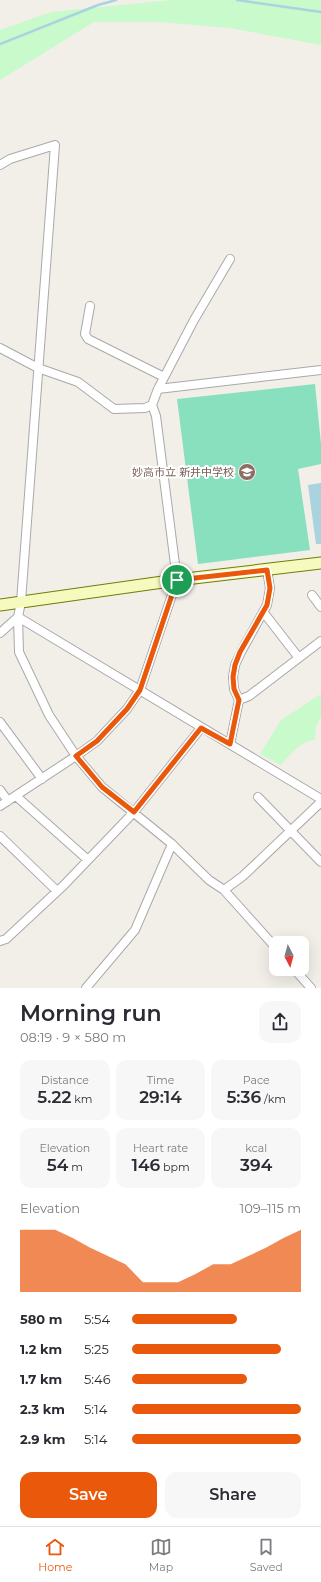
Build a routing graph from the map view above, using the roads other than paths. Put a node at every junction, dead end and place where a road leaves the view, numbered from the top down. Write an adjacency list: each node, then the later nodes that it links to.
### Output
1 (0, 165): 5 (street)
2 (230, 259): 7 (street)
3 (90, 306): 7 (street)
4 (0, 348): 5 (street)
5 (38, 368): 9 (street); 14 (street)
6 (321, 370): 8 (street)
7 (164, 377): 8 (street)
8 (158, 389): 9 (street)
9 (152, 405): 12 (street)
10 (321, 563): 11 (street)
11 (267, 570): 12 (street); 17 (street)
12 (177, 580): 14 (street); 22 (street)
13 (312, 595): 16 (street)
14 (21, 602): 15 (street); 18 (street)
15 (0, 605)
16 (321, 607)
17 (264, 613): 21 (street); 23 (street)
18 (18, 617): 19 (street); 22 (street); 27 (street)
19 (0, 633)
20 (321, 641): 21 (street)
21 (299, 658): 23 (street)
22 (140, 690): 25 (street); 27 (street)
23 (239, 700): 26 (street)
24 (0, 722): 28 (street)
25 (201, 728): 26 (street); 35 (street)
26 (230, 744): 33 (street)
27 (76, 756): 28 (street); 35 (street)
28 (42, 779): 30 (street)
29 (0, 790): 32 (street)
30 (16, 796): 32 (street); 39 (street)
31 (258, 797): 36 (street)
32 (8, 801): 34 (street)
33 (321, 801): 36 (street)
34 (0, 806)
35 (134, 812): 38 (street); 39 (street)
36 (291, 831): 40 (street); 41 (street)
37 (0, 836): 42 (street)
38 (172, 844): 41 (street); 46 (street)
39 (88, 860): 42 (street)
40 (321, 862)
41 (224, 890): 43 (street)
42 (57, 891): 44 (street)
43 (269, 940)
44 (0, 941)
45 (301, 976): 47 (street)
46 (86, 988)
47 (312, 988)

